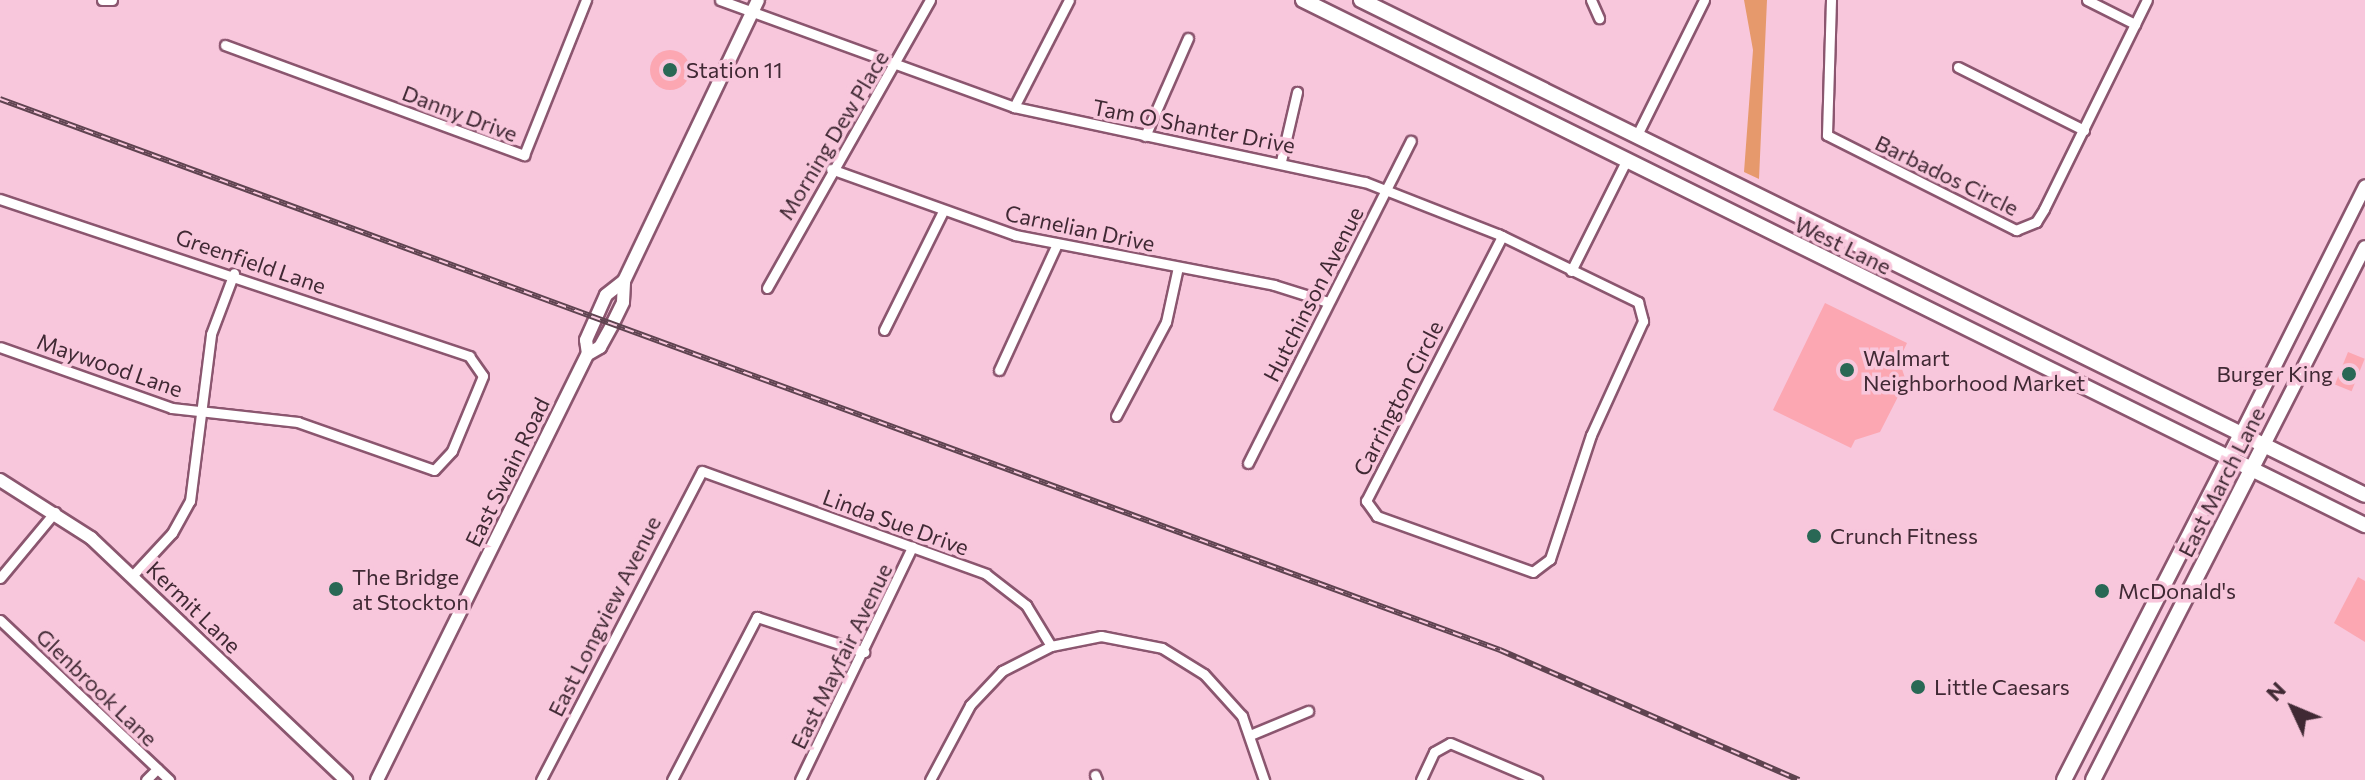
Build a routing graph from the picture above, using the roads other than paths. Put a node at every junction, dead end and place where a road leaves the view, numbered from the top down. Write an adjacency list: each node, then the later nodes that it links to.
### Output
1 (102, 0): 2 (street)
2 (112, 0)
3 (586, 0): 19 (street, Danny Drive)
4 (720, 0): 15 (street, Tam O Shanter Drive)
5 (771, 0): 15 (main road, East Swain Road)
6 (930, 0): 20 (street, Morning Dew Place)
7 (1069, 0): 23 (street)
8 (1303, 0): 29 (main road, West Lane)
9 (1361, 0): 26 (main road, West Lane)
10 (1591, 0): 16 (street)
11 (1704, 0): 26 (street)
12 (1831, 0): 24 (street, Barbados Circle)
13 (2087, 0): 17 (street)
14 (2147, 0): 17 (street, Barbados Circle)
15 (757, 7): 20 (street, Tam O Shanter Drive); 72 (main road, East Swain Road)
16 (1599, 18)
17 (2135, 24): 24 (street, Barbados Circle)
18 (1188, 38): 25 (street)
19 (225, 45)
20 (896, 66): 23 (street, Tam O Shanter Drive); 30 (street, Morning Dew Place)
21 (1958, 67): 24 (street)
22 (1297, 92): 28 (street)
23 (1014, 107): 25 (street, Tam O Shanter Drive)
24 (2084, 130)
25 (1145, 136): 28 (street, Tam O Shanter Drive)
26 (1636, 137): 49 (main road, West Lane)
27 (1411, 141): 32 (street, Hutchinson Avenue)
28 (1281, 161): 32 (street, Tam O Shanter Drive)
29 (1626, 161): 39 (street); 51 (main road, West Lane)
30 (831, 169): 34 (street, Carnelian Drive); 41 (street, Morning Dew Place)
31 (2365, 186): 49 (main road, East March Lane)
32 (1387, 190): 35 (street, Tam O Shanter Drive); 42 (street, Hutchinson Avenue)
33 (0, 199): 40 (street, Greenfield Lane)
34 (942, 213): 36 (street, Carnelian Drive); 44 (street)
35 (1502, 236): 39 (street, Tam O Shanter Drive); 43 (street, Carrington Circle)
36 (1057, 244): 38 (street, Carnelian Drive); 46 (street)
37 (2365, 247): 50 (main road, East March Lane)
38 (1178, 267): 42 (street, Carnelian Drive); 48 (street)
39 (1571, 271): 43 (street, Tam O Shanter Drive)
40 (234, 273): 47 (street); 53 (street, Greenfield Lane)
41 (767, 288)
42 (1328, 302): 52 (street, Hutchinson Avenue)
43 (1645, 316)
44 (884, 330)
45 (0, 347): 47 (street, Maywood Lane)
46 (999, 370)
47 (202, 412): 53 (street, Maywood Lane); 61 (street)
48 (1116, 416)
49 (2241, 434): 50 (main road, West Lane); 51 (main road, East March Lane)
50 (2264, 445): 54 (main road, East March Lane); 57 (main road, West Lane)
51 (2228, 460): 54 (main road, West Lane); 80 (main road, East March Lane)
52 (1248, 463)
53 (440, 468)
54 (2251, 470): 59 (main road, West Lane); 81 (main road, East March Lane)
55 (702, 471): 60 (street, Linda Sue Drive); 73 (street, East Longview Avenue)
56 (0, 480): 58 (main road, Kermit Lane)
57 (2365, 495)
58 (55, 512): 61 (main road, Kermit Lane); 62 (street)
59 (2365, 525)
60 (912, 547): 64 (street, Linda Sue Drive); 65 (street, East Mayfair Avenue)
61 (132, 576): 71 (main road, Kermit Lane)
62 (0, 578)
63 (0, 620): 68 (street, Glenbrook Lane)
64 (1051, 646): 67 (street); 76 (street)
65 (864, 652): 74 (street); 75 (street, East Mayfair Avenue)
66 (1308, 711): 67 (street)
67 (1250, 735): 77 (street)
68 (157, 769): 69 (street); 70 (street, Glenbrook Lane)
69 (146, 780)
70 (169, 780)
71 (346, 780)
72 (377, 780)
73 (541, 780)
74 (672, 780)
75 (800, 780)
76 (930, 780)
77 (1264, 780)
78 (1421, 780): 79 (street)
79 (1537, 780)
80 (2064, 780)
81 (2093, 780)

